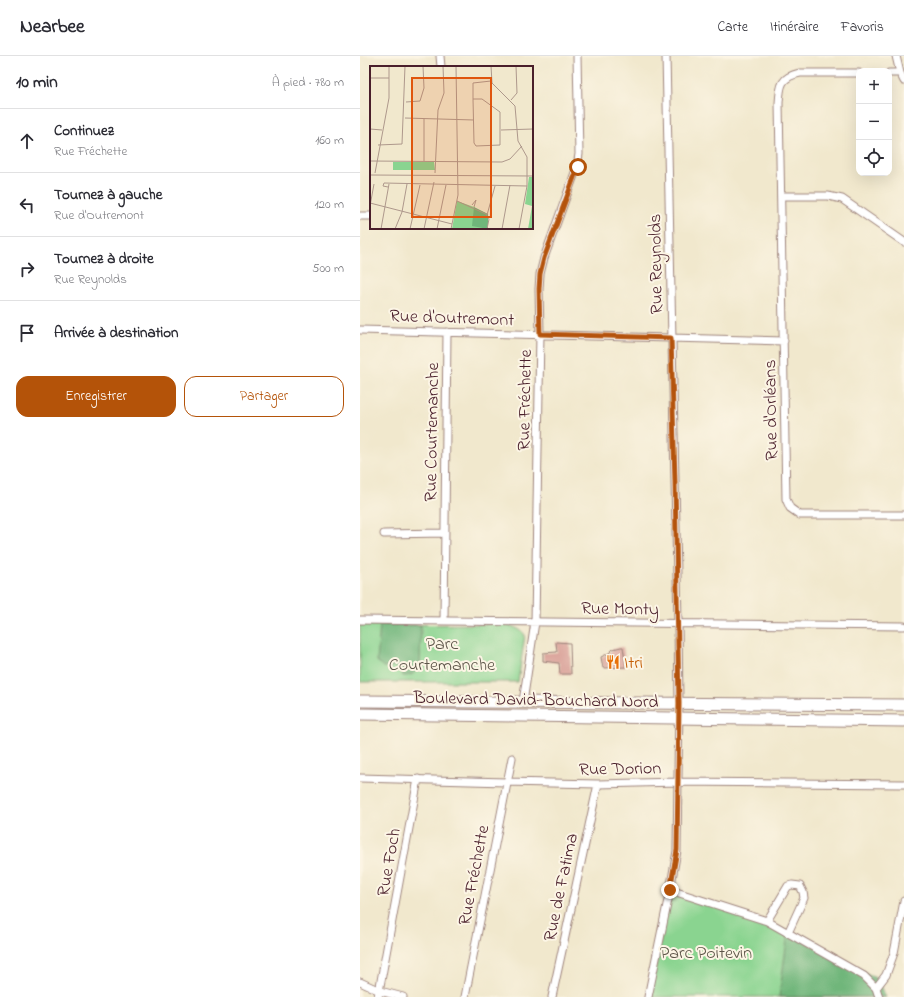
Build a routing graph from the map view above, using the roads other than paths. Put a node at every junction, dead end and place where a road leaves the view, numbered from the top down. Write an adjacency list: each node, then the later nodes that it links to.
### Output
1 (440, 56): 5 (street)
2 (577, 56): 14 (street, Rue Fréchette)
3 (666, 56): 15 (street, Rue Reynolds)
4 (896, 56): 8 (street)
5 (441, 66)
6 (856, 73): 10 (street, Rue d'Orléans)
7 (892, 73): 8 (street)
8 (900, 73): 9 (street)
9 (904, 81)
10 (781, 196): 11 (street); 16 (street, Rue d'Orléans)
11 (904, 242)
12 (360, 330): 13 (street, Rue d'Outremont)
13 (447, 332): 14 (street, Rue d'Outremont); 18 (street, Rue Courtemanche)
14 (540, 334): 15 (street, Rue d'Outremont); 22 (street, Rue Fréchette)
15 (671, 338): 16 (street, Rue d'Outremont); 23 (street, Rue Reynolds)
16 (784, 341): 17 (street, Rue d'Orléans)
17 (904, 515)
18 (445, 533): 19 (street); 21 (street, Rue Courtemanche)
19 (384, 534)
20 (360, 620): 21 (street, Rue Monty)
21 (444, 621): 22 (street, Rue Monty)
22 (535, 622): 23 (street, Rue Monty); 26 (street, Rue Fréchette)
23 (678, 624): 24 (street, Rue Monty); 27 (street, Rue Reynolds)
24 (904, 626)
25 (360, 701): 26 (highway, Boulevard David-Bouchard Nord)
26 (523, 702): 27 (highway, Boulevard David-Bouchard Nord)
27 (679, 703): 28 (highway, Boulevard David-Bouchard Nord); 30 (street, Rue Reynolds)
28 (904, 705)
29 (360, 714): 30 (highway, Boulevard David-Bouchard Nord)
30 (679, 718): 31 (highway, Boulevard David-Bouchard Nord); 36 (street, Rue Reynolds)
31 (904, 721)
32 (512, 758): 35 (street, Rue Fréchette)
33 (360, 778): 34 (street, Rue Dorion)
34 (418, 779): 35 (street, Rue Dorion); 45 (street, Rue Foch)
35 (506, 782): 37 (street, Rue Dorion); 47 (street, Rue Fréchette)
36 (677, 782): 37 (street, Rue Dorion); 38 (street, Rue Dorion); 39 (street, Rue Reynolds)
37 (598, 784): 48 (street, Rue de Fatima)
38 (904, 784)
39 (670, 890): 41 (street); 49 (street, Rue Reynolds)
40 (904, 901): 44 (street)
41 (767, 921): 42 (street); 42 (street)
42 (788, 933): 44 (street)
43 (360, 982): 45 (street)
44 (876, 988): 50 (street)
45 (379, 994): 46 (street)
46 (403, 997)
47 (465, 997)
48 (552, 997)
49 (648, 997)
50 (879, 997)

